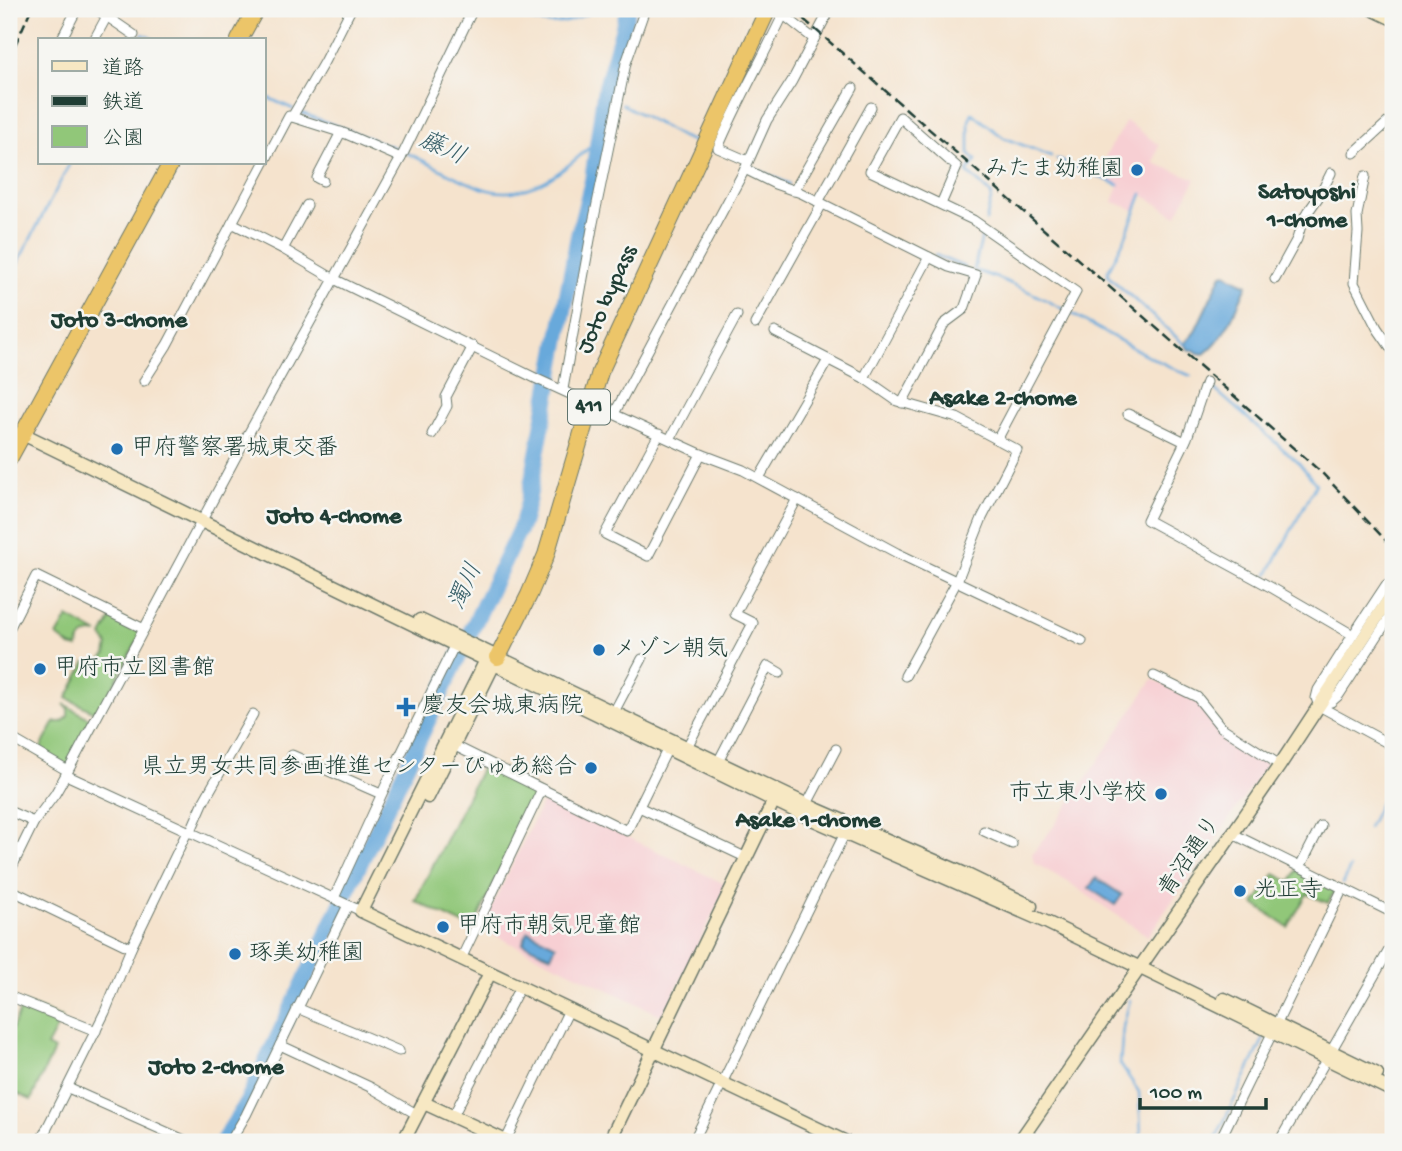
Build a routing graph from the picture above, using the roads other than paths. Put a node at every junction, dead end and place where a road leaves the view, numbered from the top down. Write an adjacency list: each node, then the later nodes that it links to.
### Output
1 (77, 9): 17 (street)
2 (96, 9): 14 (street)
3 (257, 9): 19 (highway)
4 (351, 9): 23 (street)
5 (473, 9): 27 (street)
6 (526, 9): 12 (street)
7 (575, 9): 12 (street)
8 (645, 9): 54 (street)
9 (756, 9): 29 (highway, Joto bypass / 411)
10 (830, 9): 20 (street)
11 (1374, 9): 15 (street)
12 (554, 11)
13 (776, 11): 20 (street); 29 (highway, Joto bypass / 411); 32 (street)
14 (107, 16): 16 (street); 18 (street)
15 (1393, 19)
16 (135, 35)
17 (62, 38)
18 (95, 38)
19 (240, 38)
20 (814, 39): 32 (street)
21 (853, 88): 36 (street)
22 (871, 107): 37 (street)
23 (293, 116): 25 (street); 28 (street)
24 (1388, 122): 26 (street)
25 (341, 132): 27 (street); 35 (street)
26 (1354, 153)
27 (401, 157): 43 (street)
28 (266, 159)
29 (691, 160): 55 (highway, Joto bypass / 411)
30 (171, 164): 59 (highway)
31 (263, 164): 40 (street)
32 (747, 165): 36 (street); 57 (street)
33 (1331, 173): 44 (street)
34 (1365, 176): 49 (street)
35 (323, 181)
36 (794, 191): 37 (street)
37 (820, 203): 42 (street); 46 (street)
38 (941, 204): 38 (street); 63 (street)
39 (307, 205): 41 (street)
40 (232, 223): 41 (street); 52 (street)
41 (283, 249): 43 (street)
42 (929, 257): 51 (street); 56 (street)
43 (334, 279): 48 (street); 69 (street)
44 (1275, 279)
45 (737, 316): 62 (street)
46 (755, 324)
47 (775, 332): 50 (street)
48 (472, 346): 54 (street); 60 (street)
49 (1393, 351)
50 (828, 360): 51 (street); 67 (street)
51 (864, 378): 56 (street)
52 (145, 381)
53 (1206, 382): 64 (street)
54 (563, 389): 55 (street)
55 (586, 400): 57 (street); 79 (highway, Joto bypass / 411)
56 (902, 403): 63 (street)
57 (615, 412): 61 (street)
58 (1128, 414): 64 (street)
59 (25, 431): 66 (highway); 69 (street)
60 (432, 434)
61 (659, 434): 62 (street); 65 (street)
62 (670, 439): 65 (street)
63 (997, 440): 70 (street)
64 (1185, 442): 76 (street)
65 (701, 454): 67 (street)
66 (9, 459)
67 (759, 478): 68 (street)
68 (797, 499): 70 (street); 91 (street)
69 (204, 518): 75 (street); 78 (street)
70 (957, 581): 77 (street); 82 (street)
71 (1393, 585): 76 (street)
72 (1393, 593): 84 (street, 青沼通り)
73 (1393, 612): 84 (street)
74 (9, 629): 75 (street)
75 (144, 629): 96 (street)
76 (1353, 635): 84 (street)
77 (1082, 641)
78 (456, 642): 79 (street); 98 (street)
79 (486, 656): 85 (street); 88 (street); 89 (street)
80 (642, 659): 85 (street)
81 (780, 673): 94 (street)
82 (905, 676)
83 (1154, 676): 95 (street)
84 (1319, 706): 90 (street); 95 (street, 青沼通り)
85 (614, 712): 89 (street)
86 (253, 713): 107 (street)
87 (9, 737): 96 (street)
88 (450, 744): 97 (street); 117 (street)
89 (669, 744): 91 (street); 99 (street); 101 (street)
90 (1393, 746)
91 (687, 747): 94 (street)
92 (836, 749): 100 (street)
93 (292, 755): 98 (street)
94 (719, 762): 99 (street)
95 (1280, 765): 108 (street, 青沼通り)
96 (67, 773): 103 (street); 107 (street)
97 (542, 789): 101 (street); 121 (street)
98 (381, 794): 115 (street)
99 (776, 796): 100 (street); 105 (street); 110 (street)
100 (807, 804): 105 (street)
101 (639, 807): 110 (street)
102 (9, 811): 103 (street)
103 (34, 822): 112 (street)
104 (1321, 826): 111 (street)
105 (847, 829): 122 (street); 135 (street)
106 (984, 831): 109 (street)
107 (188, 832): 115 (street); 120 (street)
108 (1233, 834): 111 (street); 122 (street, 青沼通り)
109 (1012, 844)
110 (747, 858): 132 (street)
111 (1300, 867): 113 (street)
112 (9, 873)
113 (1343, 888): 118 (street); 128 (street)
114 (9, 889): 120 (street)
115 (335, 898): 116 (street)
116 (348, 904): 117 (street); 126 (street)
117 (365, 913): 121 (street)
118 (1393, 913)
119 (1393, 943): 133 (street)
120 (131, 948): 129 (street)
121 (461, 959): 123 (street)
122 (1143, 965): 128 (street); 148 (street, 青沼通り)
123 (491, 973): 124 (street); 138 (street)
124 (520, 987): 127 (street); 139 (street)
125 (9, 996): 129 (street)
126 (297, 1008): 130 (street); 131 (street)
127 (569, 1010): 132 (street); 144 (street)
128 (1274, 1028): 133 (street); 149 (street)
129 (96, 1031): 136 (street)
130 (280, 1045): 138 (street); 142 (street)
131 (400, 1051)
132 (653, 1051): 135 (street); 145 (street)
133 (1329, 1055): 134 (street); 137 (street); 150 (street)
134 (1393, 1082)
135 (723, 1083): 146 (street); 147 (street)
136 (68, 1088): 140 (street); 141 (street)
137 (1393, 1091)
138 (421, 1109): 139 (street); 143 (street)
139 (453, 1116): 144 (street)
140 (40, 1142)
141 (189, 1142)
142 (230, 1142)
143 (403, 1142)
144 (506, 1142)
145 (609, 1142)
146 (693, 1142)
147 (846, 1142)
148 (1019, 1142)
149 (1219, 1142)
150 (1279, 1142)

